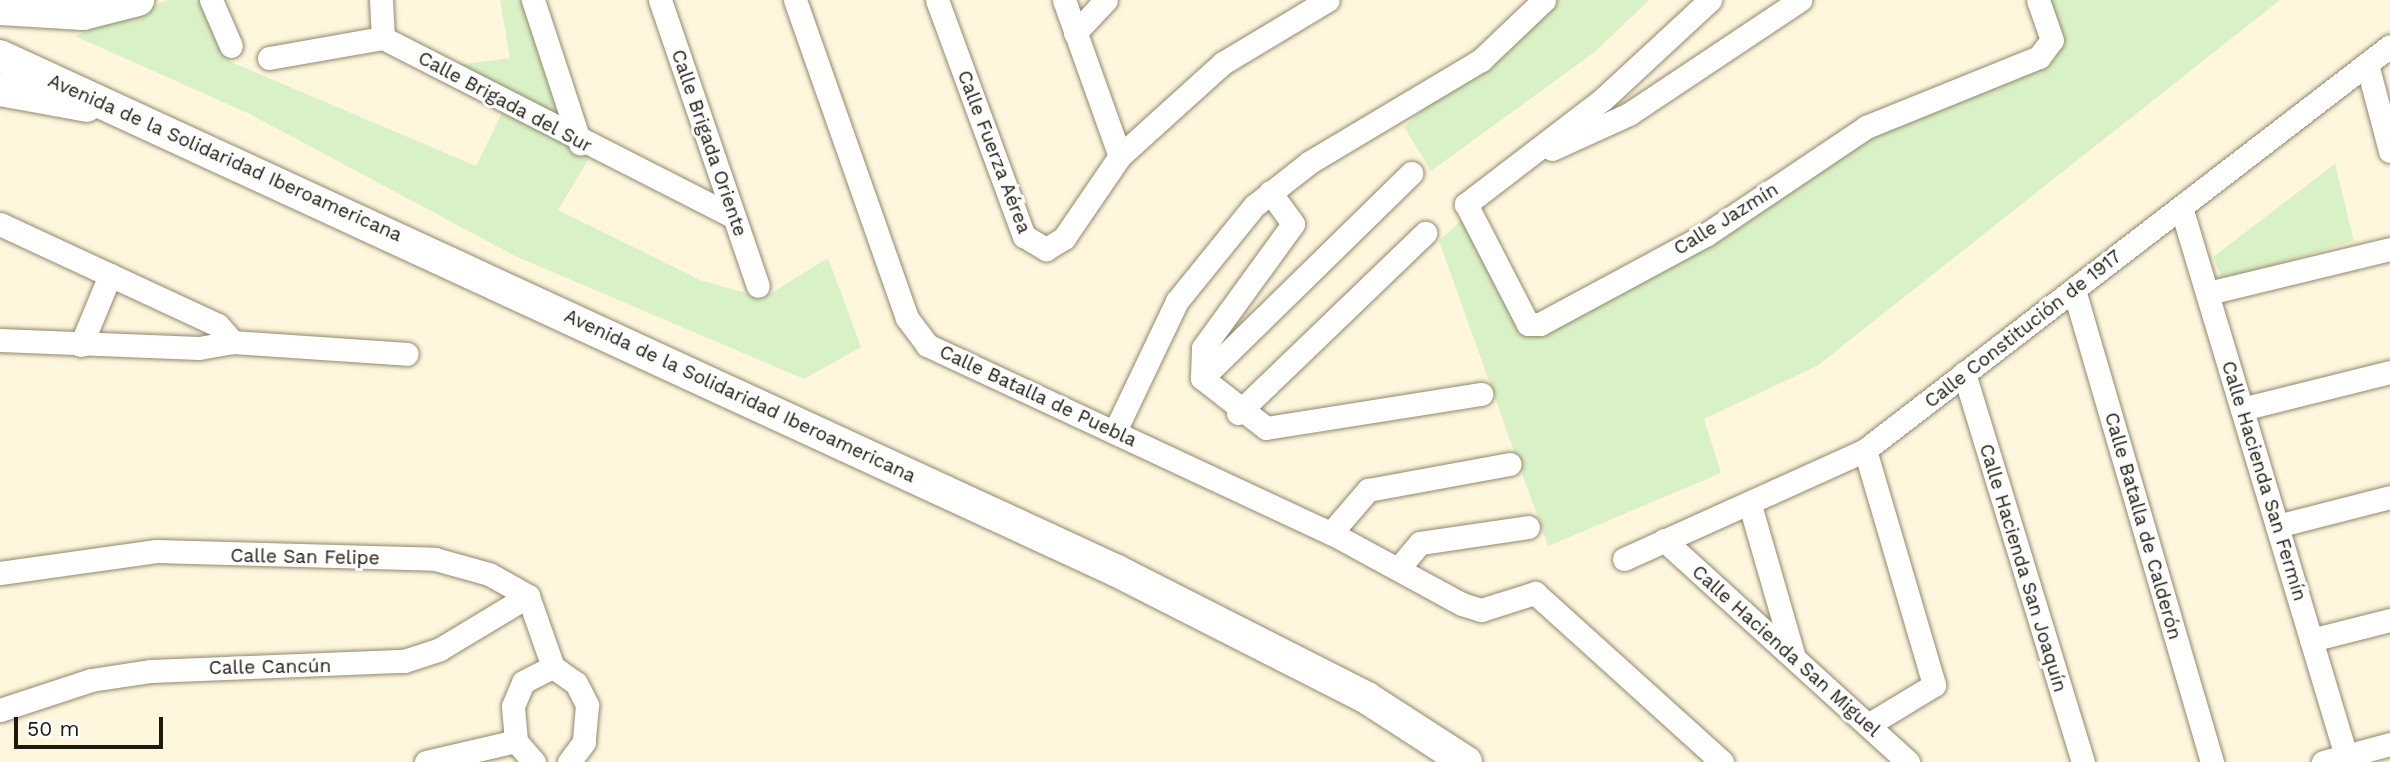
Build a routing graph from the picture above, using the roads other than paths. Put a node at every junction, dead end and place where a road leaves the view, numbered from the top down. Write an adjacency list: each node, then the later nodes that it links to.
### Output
1 (138, 0): 15 (highway)
2 (211, 0): 18 (street)
3 (382, 0): 17 (street)
4 (533, 0): 25 (street)
5 (660, 0): 32 (street, Calle Brigada Oriente)
6 (795, 0): 50 (street, Calle Batalla de Puebla)
7 (937, 0): 27 (street, Calle Fuerza Aérea)
8 (1064, 0): 16 (street)
9 (1106, 0): 16 (street)
10 (1328, 0): 27 (street, Calle Fuerza Aérea)
11 (1544, 0): 30 (street)
12 (1710, 0): 28 (street, Calle Jazmín)
13 (1801, 0): 28 (street, Calle Jazmín)
14 (2038, 0): 28 (street, Calle Jazmín)
15 (0, 9)
16 (1075, 33): 27 (street)
17 (383, 38): 21 (street); 25 (street, Calle Brigada del Sur)
18 (231, 46)
19 (2390, 46): 22 (street, Calle Constitución de 1917)
20 (0, 56): 24 (highway, Avenida de la Solidaridad Iberoamericana)
21 (269, 58)
22 (2367, 64): 26 (street); 31 (street, Calle Constitución de 1917)
23 (0, 90): 24 (highway)
24 (106, 107): 76 (highway, Avenida de la Solidaridad Iberoamericana)
25 (580, 142): 32 (street, Calle Brigada del Sur)
26 (2390, 151)
27 (1120, 156)
28 (1511, 169)
29 (1411, 173): 46 (street)
30 (1270, 192): 46 (street); 50 (street)
31 (2181, 207): 38 (street, Calle Constitución de 1917); 39 (street, Calle Hacienda San Fermín)
32 (733, 216): 37 (street, Calle Brigada Oriente)
33 (0, 224): 36 (street)
34 (1425, 233): 49 (street)
35 (2390, 248): 39 (street)
36 (110, 275): 41 (street); 42 (street)
37 (758, 286)
38 (2074, 289): 45 (street, Calle Constitución de 1917); 80 (street, Calle Batalla de Calderón)
39 (2208, 293): 48 (street, Calle Hacienda San Fermín)
40 (0, 340): 42 (street)
41 (233, 342): 42 (street); 43 (street)
42 (81, 345)
43 (407, 354)
44 (2390, 372): 48 (street)
45 (1964, 373): 51 (street, Calle Constitución de 1917); 79 (street, Calle Hacienda San Joaquín)
46 (1202, 378): 49 (street)
47 (1481, 394): 49 (street)
48 (2242, 409): 55 (street, Calle Hacienda San Fermín)
49 (1238, 412)
50 (1115, 431): 57 (street, Calle Batalla de Puebla)
51 (1865, 450): 54 (street, Calle Constitución de 1917); 68 (street)
52 (1510, 464): 57 (street)
53 (2390, 497): 55 (street)
54 (1751, 505): 58 (street, Calle Constitución de 1917); 65 (street)
55 (2277, 526): 64 (street, Calle Hacienda San Fermín)
56 (1528, 527): 60 (street)
57 (1331, 533): 60 (street, Calle Batalla de Puebla)
58 (1664, 540): 59 (street, Calle Constitución de 1917); 65 (street, Calle Hacienda San Miguel)
59 (1624, 559)
60 (1398, 569): 77 (street, Calle Batalla de Puebla)
61 (0, 573): 62 (street, Calle San Felipe)
62 (528, 596): 66 (street); 67 (street, Calle Cancún)
63 (2390, 620): 64 (street)
64 (2311, 640): 71 (street, Calle Hacienda San Fermín)
65 (1793, 654): 68 (street, Calle Hacienda San Miguel)
66 (552, 667): 69 (street); 75 (street)
67 (0, 710)
68 (1868, 725): 78 (street, Calle Hacienda San Miguel)
69 (516, 741): 72 (street); 74 (street)
70 (2390, 744): 71 (street)
71 (2346, 756): 81 (street)
72 (454, 761): 73 (street)
73 (426, 762)
74 (534, 762)
75 (569, 762)
76 (1466, 762)
77 (1721, 762)
78 (1908, 762)
79 (2082, 762)
80 (2213, 762)
81 (2323, 762)

